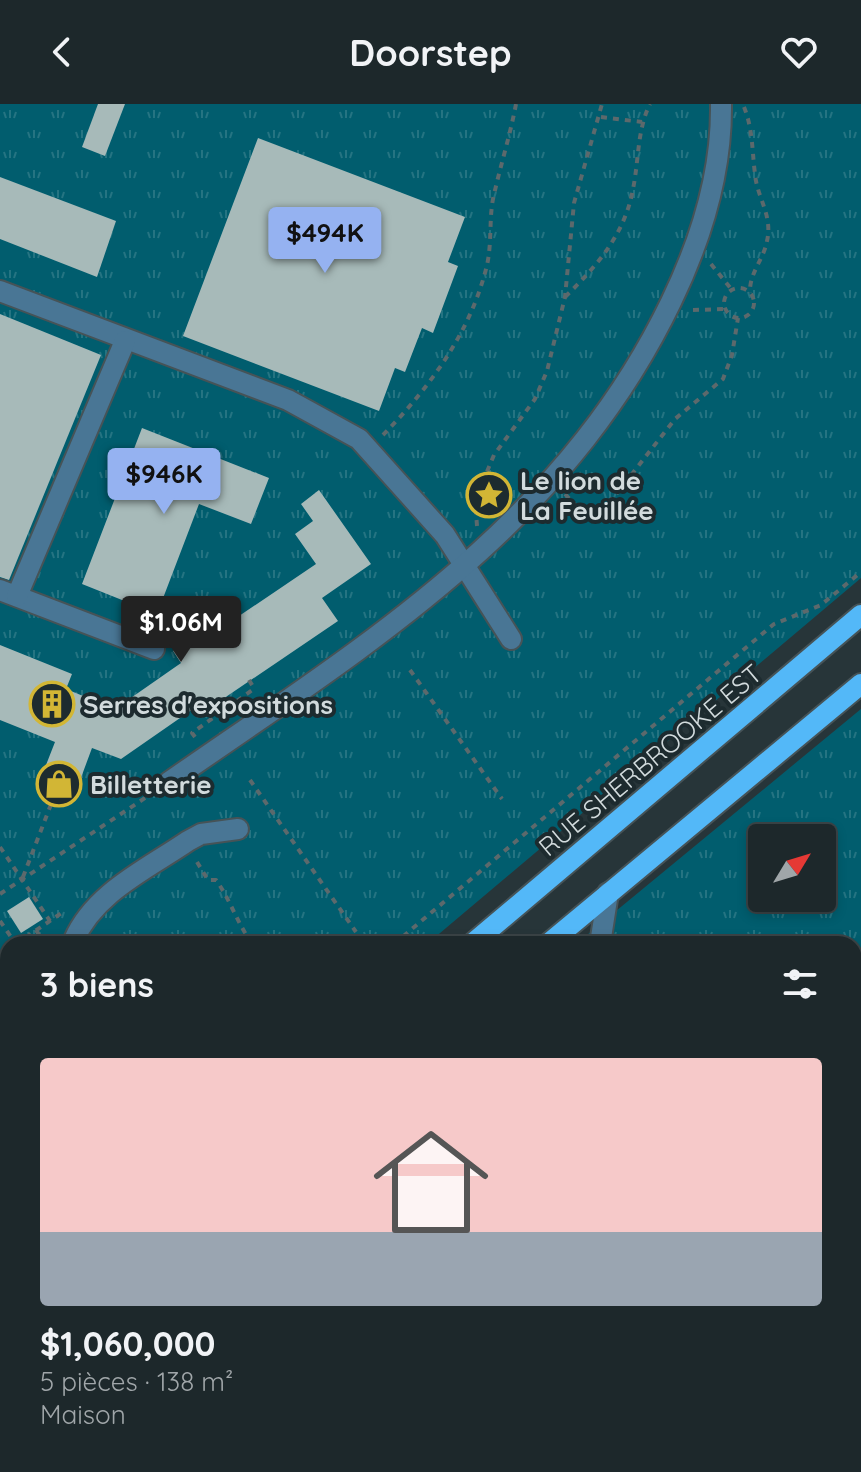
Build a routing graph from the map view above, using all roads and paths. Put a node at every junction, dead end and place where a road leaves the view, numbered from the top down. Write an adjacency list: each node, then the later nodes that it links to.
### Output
1 (516, 104): 13 (path)
2 (602, 104): 6 (path)
3 (650, 104): 7 (path)
4 (721, 104): 15 (lane)
5 (742, 104): 9 (path)
6 (600, 117): 7 (path); 10 (path)
7 (642, 122): 10 (path)
8 (0, 291): 12 (lane)
9 (750, 293): 11 (path); 11 (path)
10 (565, 297): 14 (path)
11 (738, 318): 16 (path)
12 (125, 341): 13 (lane); 20 (lane)
13 (370, 448): 18 (lane)
14 (486, 474): 15 (path); 17 (path)
15 (522, 512): 17 (lane)
16 (588, 519)
17 (482, 551): 18 (lane)
18 (465, 566): 22 (lane); 31 (lane)
19 (861, 572): 48 (path)
20 (9, 593): 23 (lane)
21 (861, 615): 49 (main road, RUE SHERBROOKE EST)
22 (511, 639)
23 (154, 649)
24 (410, 670): 33 (path)
25 (249, 680): 28 (path)
26 (861, 684): 38 (main road)
27 (216, 704): 28 (path)
28 (222, 712): 29 (path)
29 (210, 729)
30 (250, 780): 43 (path)
31 (169, 782): 37 (path)
32 (55, 794): 37 (path)
33 (502, 799)
34 (238, 829): 35 (lane)
35 (184, 843): 46 (lane); 47 (path)
36 (0, 847): 37 (path)
37 (22, 880): 39 (path); 41 (path)
38 (608, 893): 50 (main road); 51 (lane)
39 (0, 894)
40 (59, 915): 41 (path)
41 (50, 921): 42 (path)
42 (36, 930): 44 (path); 45 (path)
43 (356, 932)
44 (27, 936)
45 (40, 936)
46 (76, 936)
47 (247, 936)
48 (404, 936)
49 (481, 936)
50 (557, 936)
51 (601, 936)

